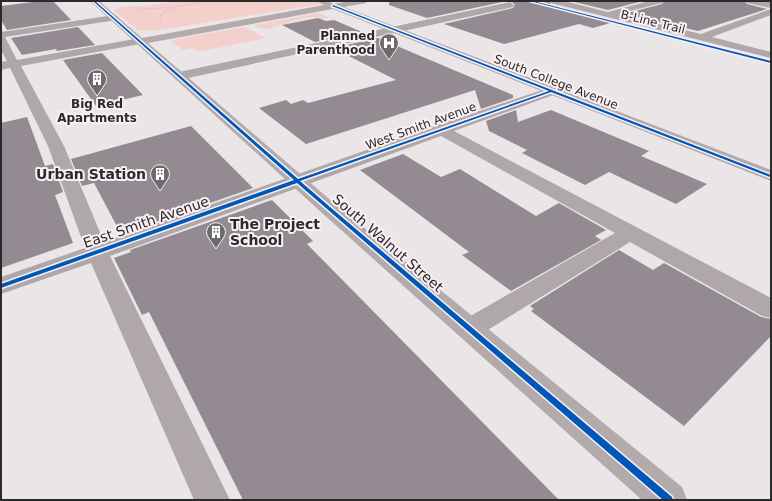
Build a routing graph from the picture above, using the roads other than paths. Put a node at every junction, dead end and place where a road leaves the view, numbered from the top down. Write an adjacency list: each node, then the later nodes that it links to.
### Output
1 (94, 1): 12 (main road, South Walnut Street)
2 (320, 1): 9 (main road, South College Avenue)
3 (363, 1): 9 (main road)
4 (554, 1): 11 (street)
5 (659, 1): 11 (street)
6 (750, 1): 8 (street)
7 (510, 5): 13 (street)
8 (771, 5)
9 (333, 6): 13 (main road, South College Avenue); 17 (main road)
10 (771, 12): 15 (street)
11 (608, 14): 15 (street)
12 (114, 18): 14 (street); 17 (main road, South Walnut Street)
13 (396, 31): 20 (street); 21 (main road, South College Avenue)
14 (1, 35)
15 (701, 38): 18 (street)
16 (1, 39): 19 (street)
17 (140, 40): 19 (street); 20 (main road, South Walnut Street)
18 (771, 55)
19 (7, 65): 26 (street)
20 (180, 76): 24 (main road, South Walnut Street)
21 (551, 91): 22 (street, West Smith Avenue); 23 (main road, South College Avenue)
22 (440, 130): 24 (street, West Smith Avenue); 25 (street)
23 (771, 176)
24 (299, 181): 26 (street, East Smith Avenue); 29 (main road, South Walnut Street)
25 (630, 232): 28 (street); 29 (street)
26 (98, 252): 27 (street, East Smith Avenue); 30 (street)
27 (1, 286)
28 (771, 309)
29 (469, 329): 31 (main road, South Walnut Street)
30 (212, 500)
31 (670, 500)

